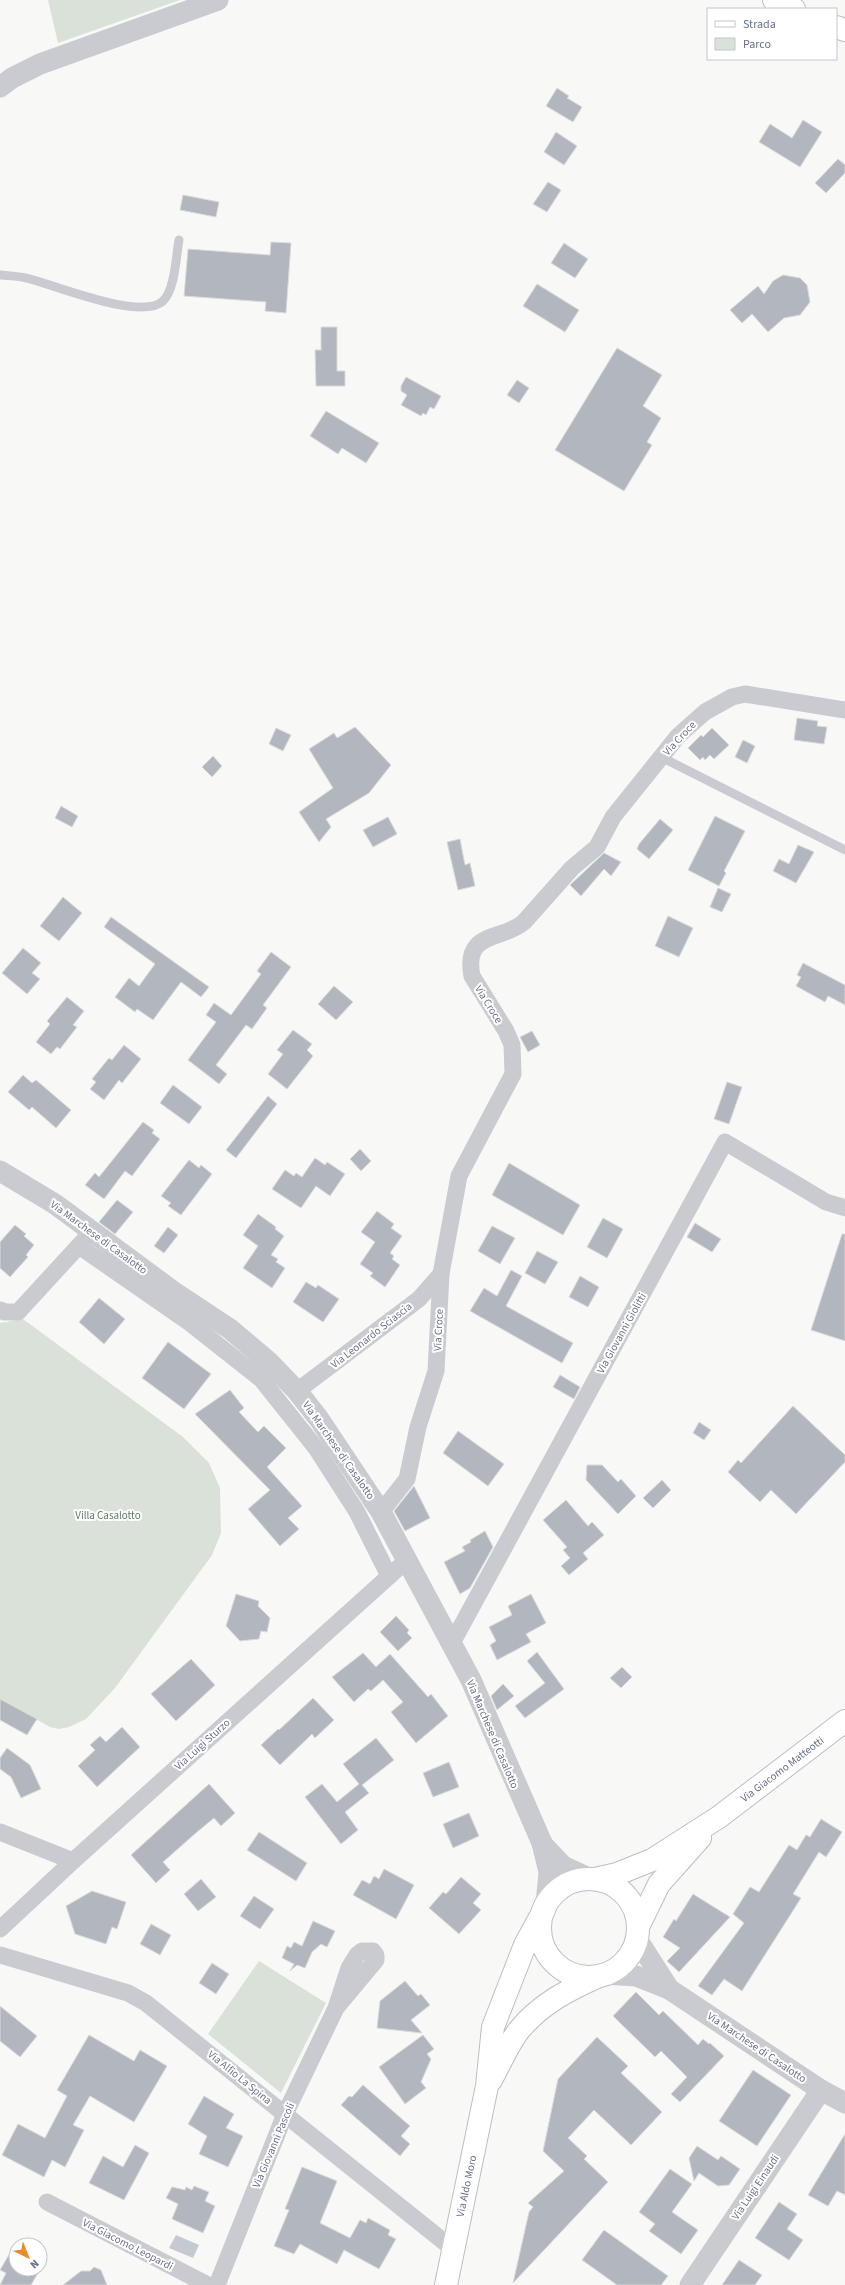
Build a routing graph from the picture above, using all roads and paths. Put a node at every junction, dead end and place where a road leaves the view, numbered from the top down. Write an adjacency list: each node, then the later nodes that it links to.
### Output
1 (218, 0): 4 (street)
2 (774, 0): 3 (main road)
3 (792, 8)
4 (0, 87)
5 (179, 240): 6 (lane)
6 (0, 275)
7 (845, 710): 8 (street, Via Croce)
8 (661, 757): 9 (lane); 13 (street, Via Croce)
9 (845, 850)
10 (0, 1171): 12 (street, Via Marchese di Casalotto)
11 (845, 1208): 19 (street, Via Giovanni Giolitti)
12 (85, 1239): 14 (street); 15 (street, Via Marchese di Casalotto); 18 (street)
13 (441, 1274): 15 (street, Via Leonardo Sciascia); 16 (street, Via Croce)
14 (0, 1310)
15 (297, 1392): 16 (street, Via Marchese di Casalotto)
16 (381, 1512): 17 (street, Via Marchese di Casalotto)
17 (406, 1560): 18 (street, Via Luigi Sturzo); 19 (street, Via Marchese di Casalotto)
18 (389, 1576): 24 (street, Via Luigi Sturzo)
19 (451, 1645): 23 (street, Via Marchese di Casalotto)
20 (845, 1721): 21 (main road, Via Giacomo Matteotti)
21 (719, 1817): 25 (main road); 28 (main road)
22 (0, 1832): 24 (street)
23 (542, 1843): 25 (street); 26 (street)
24 (73, 1861): 27 (street, Via Luigi Sturzo)
25 (593, 1879): 26 (main road); 28 (main road)
26 (545, 1907): 30 (main road); 33 (main road)
27 (0, 1929)
28 (637, 1933): 30 (main road); 31 (street)
29 (0, 1955): 36 (street, Via Alfio La Spina)
30 (602, 1975): 31 (street); 33 (main road)
31 (669, 1989): 34 (street, Via Marchese di Casalotto)
32 (336, 2008): 36 (street, Via Giovanni Pascoli)
33 (487, 2086): 38 (main road, Via Aldo Moro)
34 (821, 2090): 35 (street, Via Marchese di Casalotto); 42 (street, Via Luigi Einaudi)
35 (845, 2103)
36 (286, 2114): 38 (street, Via Alfio La Spina); 40 (street, Via Giovanni Pascoli)
37 (47, 2202): 39 (street, Via Giacomo Leopardi)
38 (453, 2249): 41 (main road, Via Aldo Moro)
39 (208, 2285)
40 (217, 2285)
41 (446, 2285)
42 (690, 2285)

